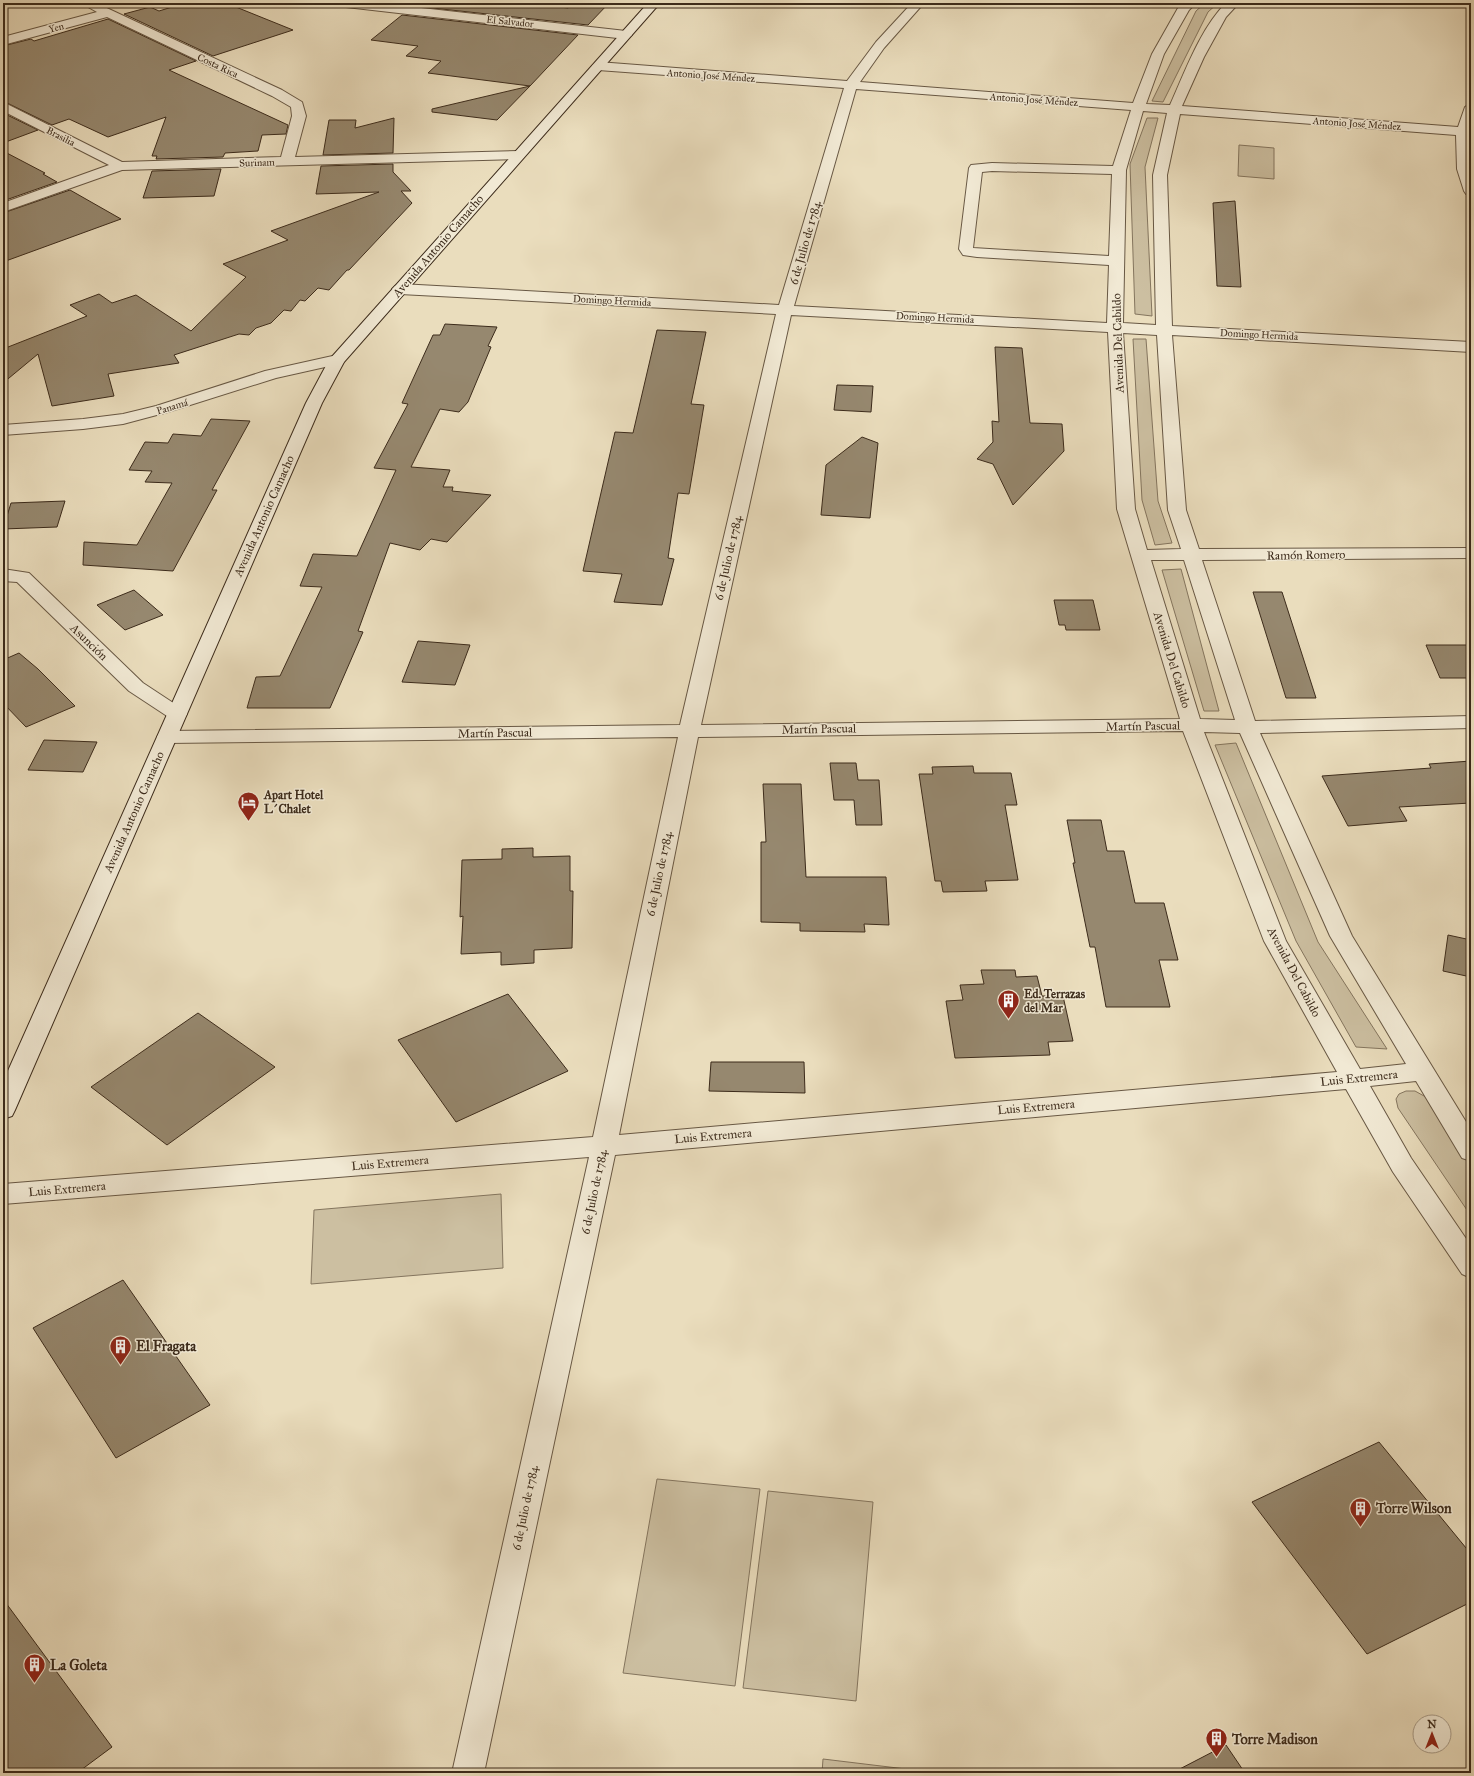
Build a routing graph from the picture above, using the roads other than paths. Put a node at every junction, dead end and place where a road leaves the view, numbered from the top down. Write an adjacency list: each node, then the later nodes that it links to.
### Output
1 (87, 3): 7 (street, Costa Rica)
2 (346, 3): 8 (street, El Salvador)
3 (654, 3): 8 (street, Avenida Antonio Camacho)
4 (918, 3): 11 (street, 6 de Julio de 1784)
5 (1190, 3): 13 (street, Avenida Del Cabildo)
6 (1233, 3): 15 (street)
7 (108, 13): 9 (street, Yen); 18 (street, Costa Rica)
8 (626, 34): 10 (street, Avenida Antonio Camacho)
9 (3, 41)
10 (598, 66): 11 (street, Antonio José Méndez); 17 (street, Avenida Antonio Camacho)
11 (851, 85): 13 (street, Antonio José Méndez); 25 (street, 6 de Julio de 1784)
12 (3, 106): 19 (street, Brasilia)
13 (1138, 107): 15 (street, Antonio José Méndez); 20 (street, Avenida Del Cabildo)
14 (1471, 107): 16 (street)
15 (1174, 110): 16 (street, Antonio José Méndez); 27 (street)
16 (1467, 131): 21 (street)
17 (518, 155): 18 (street, Surinam); 24 (street, Avenida Antonio Camacho)
18 (287, 161): 19 (street, Surinam)
19 (120, 166): 22 (street, Surinam)
20 (1119, 170): 23 (street, Avenida Del Cabildo); 23 (street)
21 (1471, 191)
22 (3, 208)
23 (1116, 261): 26 (street, Avenida Del Cabildo)
24 (400, 289): 25 (street, Domingo Hermida); 29 (street, Avenida Antonio Camacho)
25 (786, 309): 26 (street, Domingo Hermida); 39 (street, 6 de Julio de 1784)
26 (1115, 326): 27 (street, Domingo Hermida); 32 (street, Avenida Del Cabildo)
27 (1164, 329): 28 (street, Domingo Hermida); 33 (street)
28 (1471, 347)
29 (337, 360): 30 (street, Panamá); 35 (street, Avenida Antonio Camacho)
30 (3, 430)
31 (1471, 553): 33 (street, Ramón Romero)
32 (1140, 555): 33 (street, Ramón Romero); 37 (street, Avenida Del Cabildo)
33 (1192, 556): 38 (street)
34 (3, 575): 35 (street, Asunción)
35 (177, 714): 40 (street, Avenida Antonio Camacho)
36 (1471, 722): 38 (street, Martín Pascual)
37 (1191, 725): 38 (street, Martín Pascual); 39 (street, Martín Pascual); 42 (street, Avenida Del Cabildo)
38 (1247, 727): 41 (street)
39 (688, 731): 40 (street, Martín Pascual); 44 (street, 6 de Julio de 1784)
40 (167, 737): 43 (street, Avenida Antonio Camacho)
41 (1423, 1071): 42 (street, Luis Extremera); 45 (street)
42 (1353, 1079): 44 (street, Luis Extremera); 47 (street, Avenida Del Cabildo)
43 (3, 1110)
44 (604, 1146): 46 (street, Luis Extremera); 48 (street, 6 de Julio de 1784)
45 (1471, 1151)
46 (3, 1194)
47 (1471, 1267)
48 (468, 1773)

